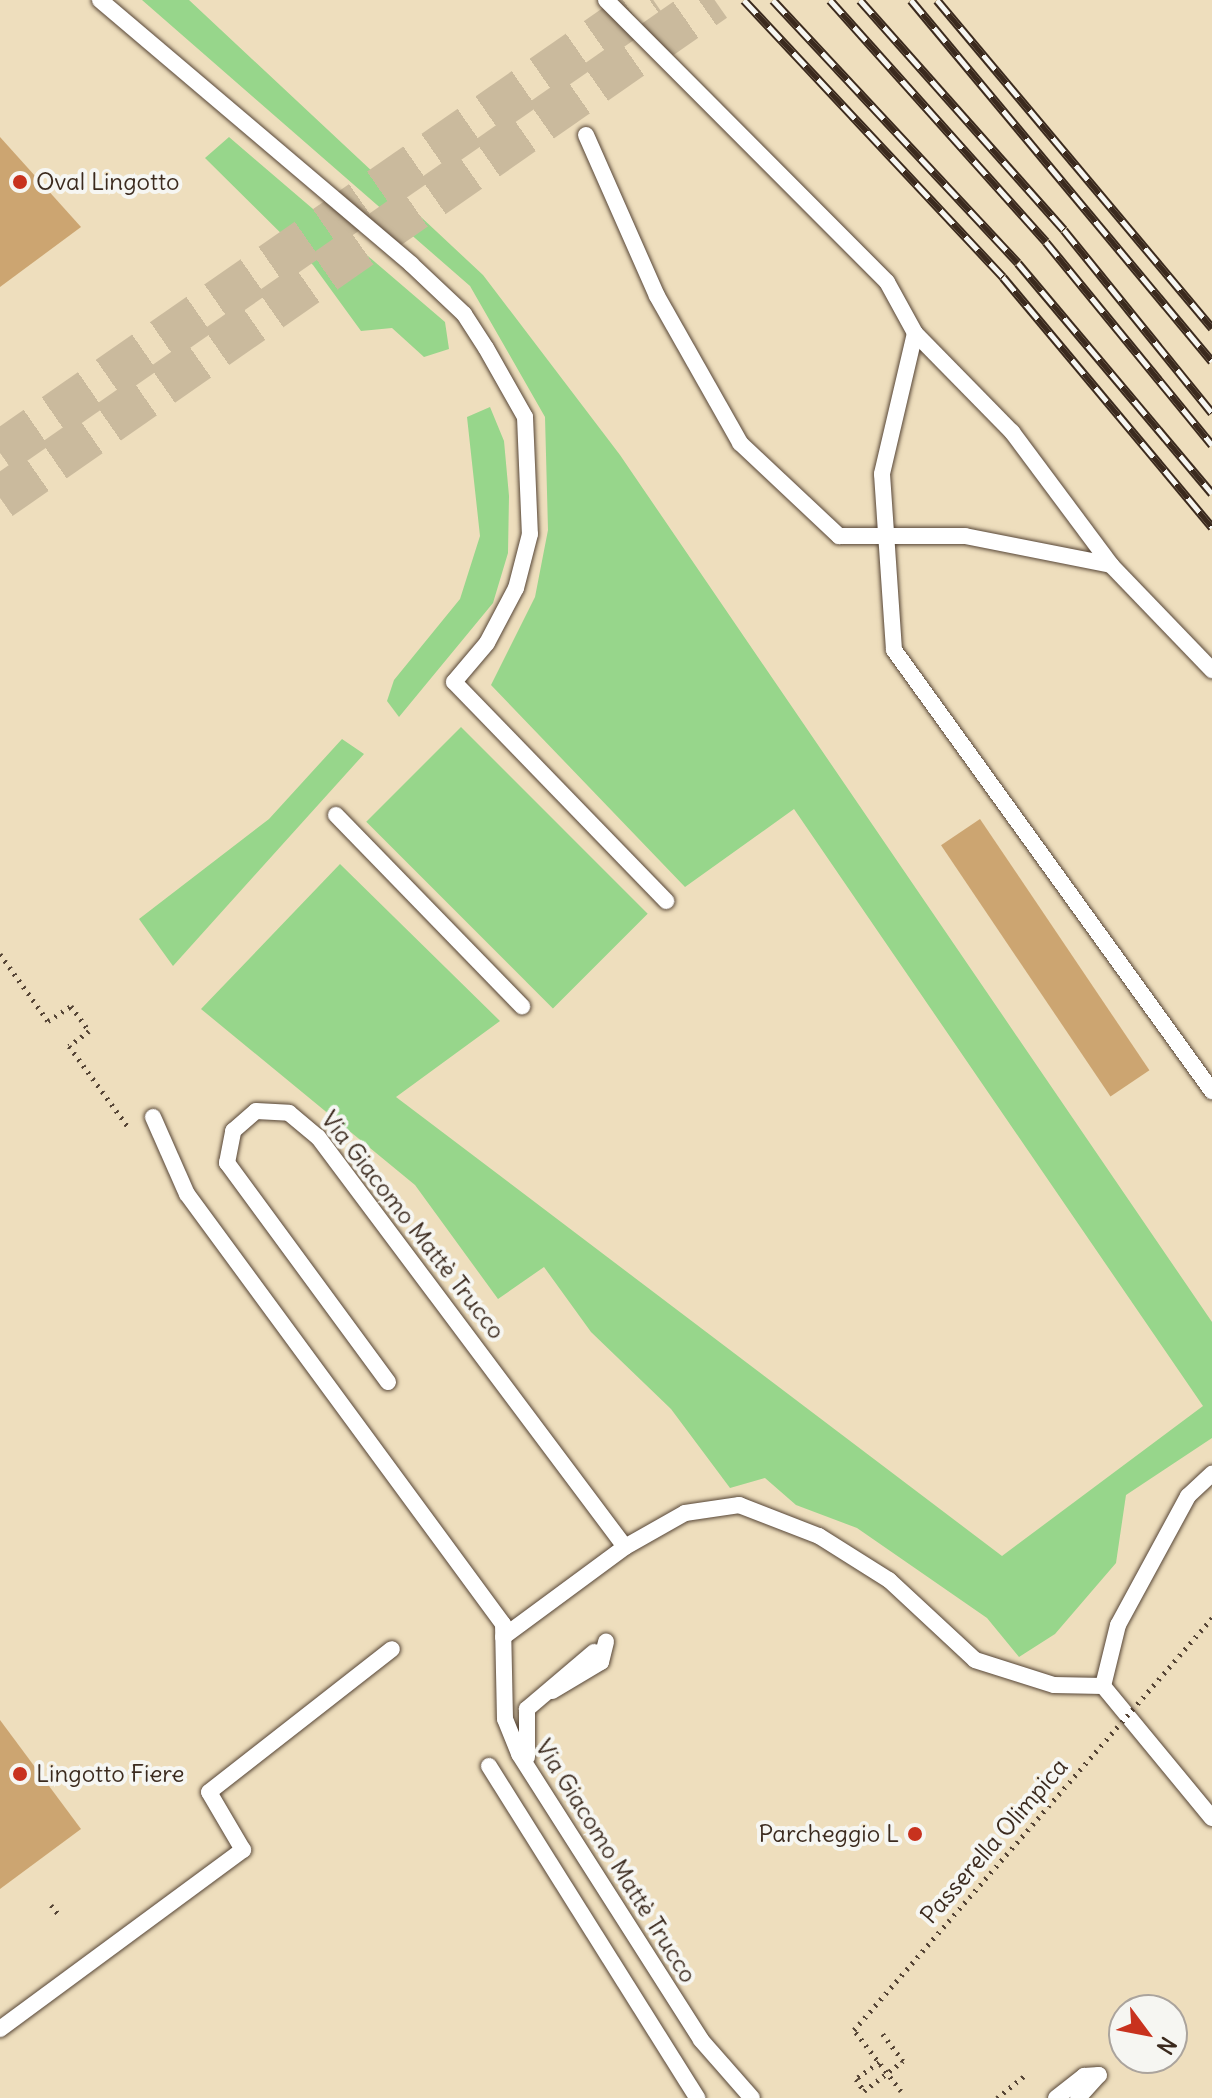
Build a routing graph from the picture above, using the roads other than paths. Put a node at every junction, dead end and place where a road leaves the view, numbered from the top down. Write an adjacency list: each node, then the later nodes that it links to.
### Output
1 (100, 0): 9 (lane)
2 (606, 0): 4 (lane)
3 (586, 135): 5 (lane)
4 (915, 333): 5 (lane); 6 (lane)
5 (885, 536): 6 (lane); 11 (lane)
6 (1111, 565): 7 (lane)
7 (1212, 670)
8 (336, 815): 10 (lane)
9 (666, 901)
10 (522, 1006)
11 (1212, 1091)
12 (153, 1117): 16 (lane, Via Giacomo Mattè Trucco)
13 (388, 1382): 15 (lane, Via Giacomo Mattè Trucco)
14 (1212, 1474): 19 (lane)
15 (625, 1547): 16 (lane); 19 (lane)
16 (503, 1637): 21 (lane, Via Giacomo Mattè Trucco)
17 (600, 1647): 21 (lane)
18 (392, 1649): 23 (lane)
19 (1103, 1686): 22 (lane)
20 (489, 1766): 25 (lane)
21 (534, 1777): 24 (lane, Via Giacomo Mattè Trucco)
22 (1212, 1818)
23 (0, 2029)
24 (748, 2095)
25 (697, 2098)
26 (1056, 2098): 27 (lane)
27 (1078, 2098)

